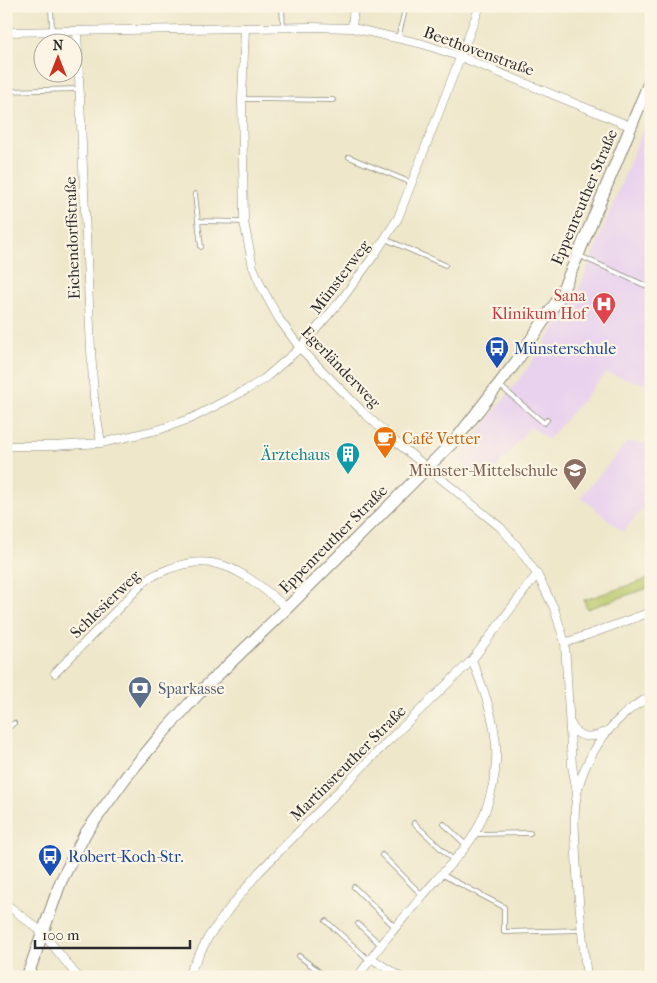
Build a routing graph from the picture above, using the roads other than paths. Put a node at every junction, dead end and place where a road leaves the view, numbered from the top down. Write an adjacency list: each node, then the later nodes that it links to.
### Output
1 (50, 6): 9 (lane)
2 (282, 6): 6 (lane)
3 (354, 6): 8 (street)
4 (406, 6): 12 (lane)
5 (480, 6): 13 (street, Münsterweg)
6 (283, 27): 7 (street, Beethovenstraße); 8 (street, Beethovenstraße)
7 (245, 28): 10 (street, Beethovenstraße); 17 (street, Egerländerweg)
8 (352, 28): 12 (street, Beethovenstraße)
9 (52, 31): 10 (street, Beethovenstraße); 11 (street, Beethovenstraße)
10 (77, 31): 15 (street, Eichendorffstraße)
11 (6, 32)
12 (398, 38): 13 (street, Beethovenstraße)
13 (461, 57): 19 (street, Beethovenstraße); 21 (street, Münsterweg)
14 (651, 78): 19 (main road, Eppenreuther Straße)
15 (79, 89): 16 (lane); 33 (street, Eichendorffstraße)
16 (6, 91)
17 (242, 99): 18 (lane); 24 (street, Egerländerweg)
18 (333, 100)
19 (630, 126): 27 (main road, Eppenreuther Straße)
20 (349, 157): 21 (lane)
21 (412, 183): 25 (street, Münsterweg)
22 (195, 194): 23 (lane)
23 (198, 221): 24 (lane); 26 (lane)
24 (244, 222): 30 (street, Egerländerweg)
25 (385, 239): 28 (lane); 30 (street, Münsterweg)
26 (201, 247)
27 (578, 255): 29 (lane); 31 (main road, Eppenreuther Straße)
28 (445, 266)
29 (651, 288)
30 (300, 348): 33 (street, Münsterweg); 35 (street, Egerländerweg)
31 (498, 384): 32 (lane); 35 (main road, Eppenreuther Straße)
32 (548, 420)
33 (101, 443): 34 (street, Münsterweg)
34 (6, 446)
35 (428, 467): 36 (street, Egerländerweg); 37 (main road, Eppenreuther Straße)
36 (537, 574): 39 (street, Egerländerweg); 40 (street, Martinsreuther Straße)
37 (287, 608): 41 (street, Schlesierweg); 63 (main road, Eppenreuther Straße)
38 (651, 612): 39 (street)
39 (565, 643): 43 (street, Egerländerweg)
40 (472, 660): 50 (street); 69 (street, Martinsreuther Straße)
41 (54, 673)
42 (651, 697): 46 (street)
43 (570, 717): 46 (street); 47 (street, Egerländerweg)
44 (14, 723): 45 (lane)
45 (6, 730)
46 (607, 731): 47 (street)
47 (577, 792): 62 (street)
48 (414, 824): 54 (lane)
49 (444, 824): 52 (lane)
50 (474, 834): 51 (lane); 52 (street)
51 (530, 834)
52 (466, 845): 54 (street)
53 (382, 855): 57 (lane)
54 (454, 860): 55 (street)
55 (441, 874): 57 (street); 62 (lane)
56 (354, 887): 61 (lane)
57 (423, 896): 61 (street)
58 (6, 904): 63 (street)
59 (326, 921): 66 (lane)
60 (358, 924): 64 (lane)
61 (395, 927): 64 (street)
62 (582, 930): 73 (street)
63 (42, 932): 67 (main road, Eppenreuther Straße); 68 (street)
64 (381, 945): 66 (street)
65 (299, 956): 70 (lane)
66 (370, 959): 71 (street); 72 (street)
67 (26, 977)
68 (78, 977)
69 (187, 977)
70 (326, 977)
71 (358, 977)
72 (400, 977)
73 (587, 977)

